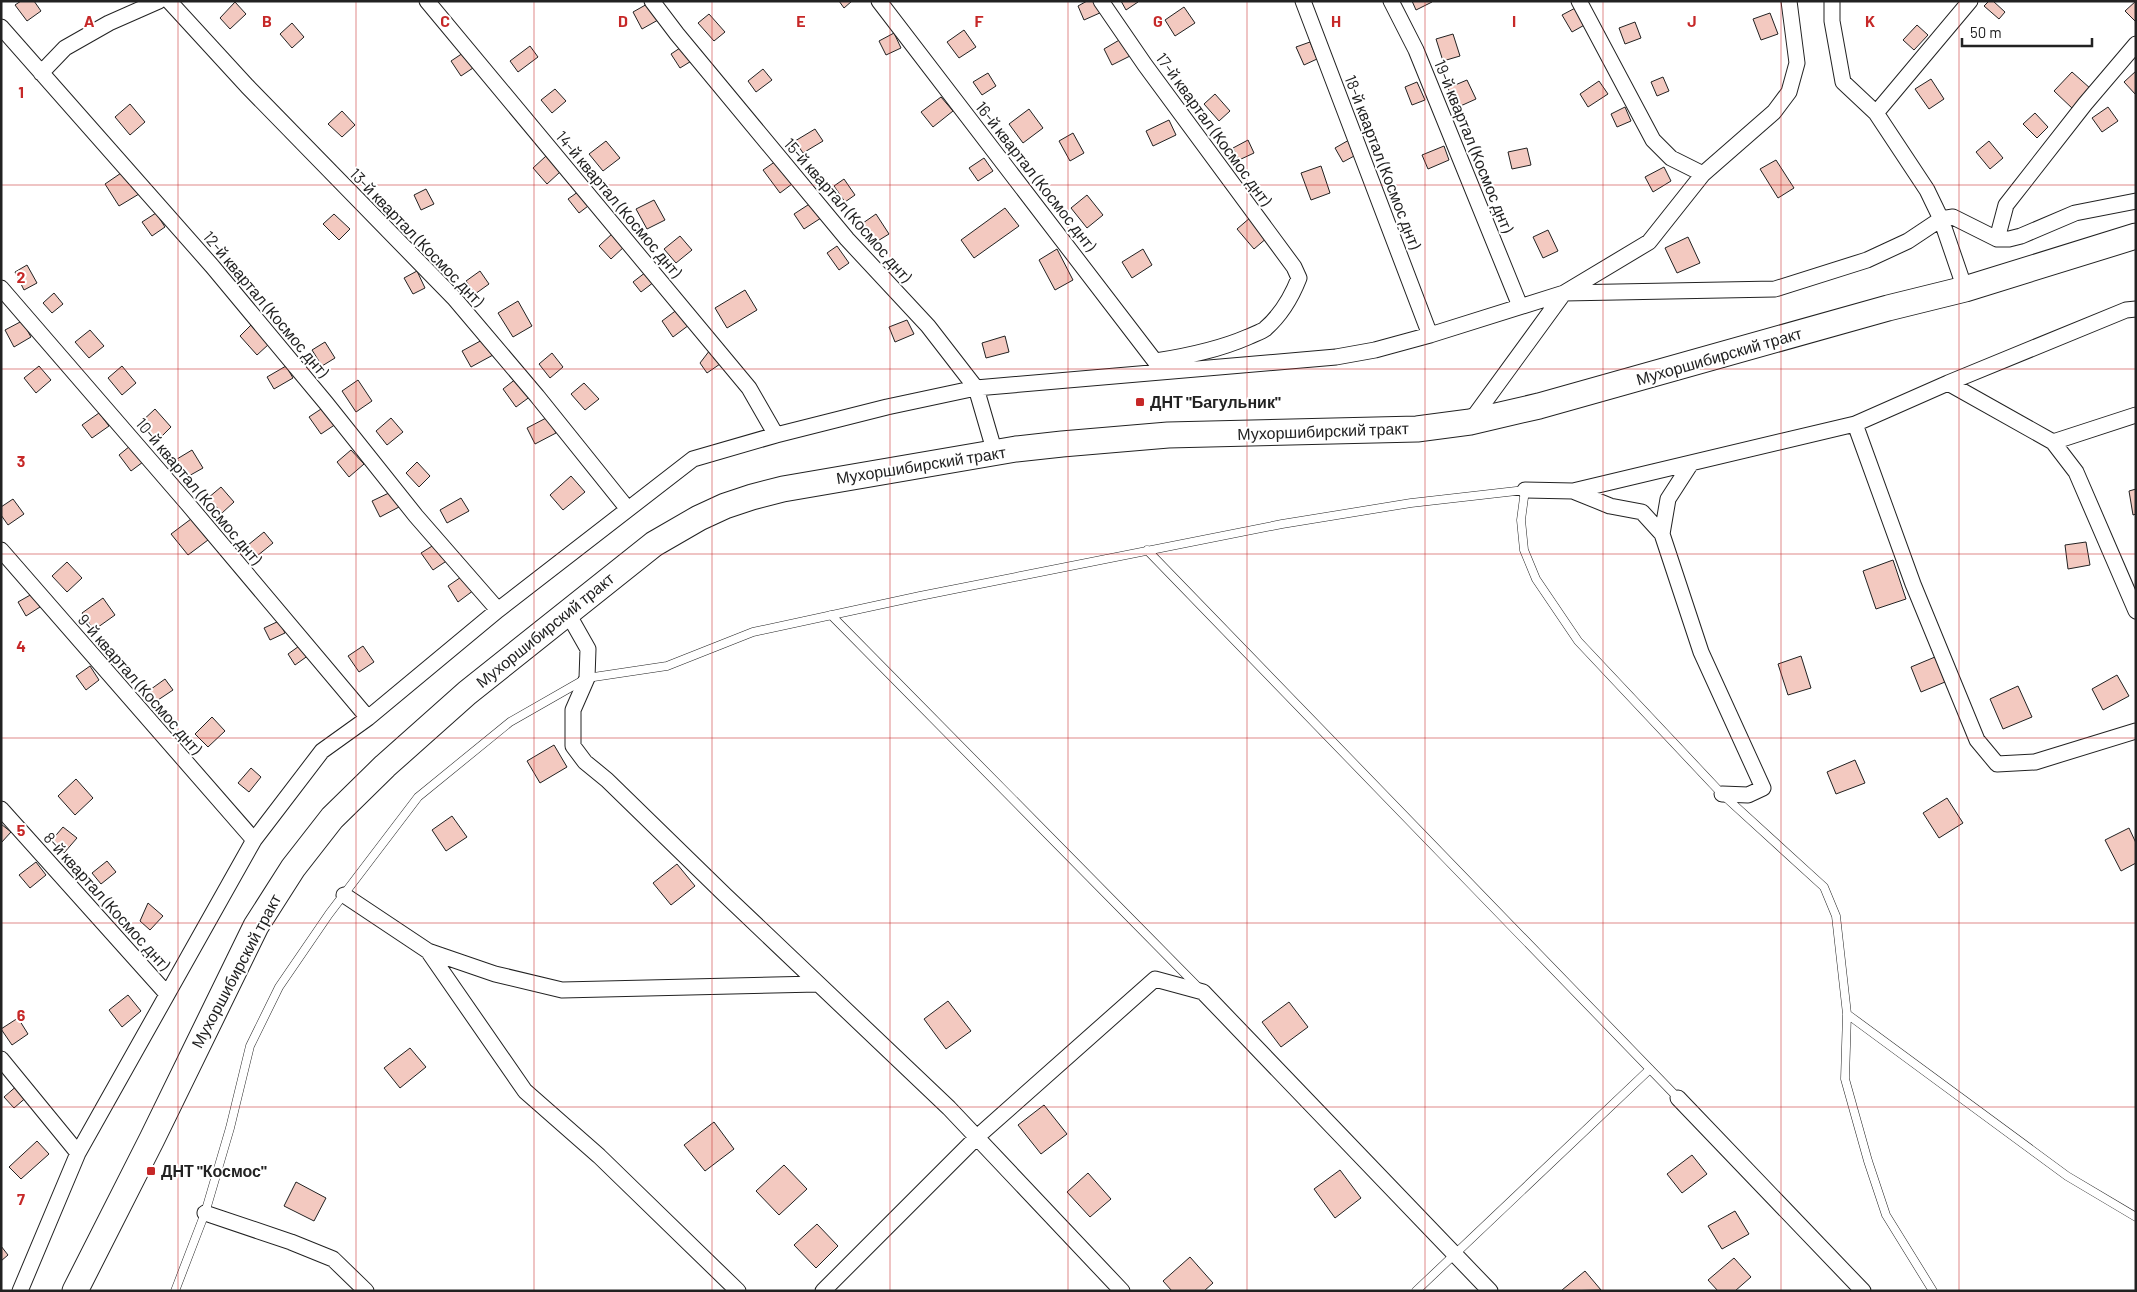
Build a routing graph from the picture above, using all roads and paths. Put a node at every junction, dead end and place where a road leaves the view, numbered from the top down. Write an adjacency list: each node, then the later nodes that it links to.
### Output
1 (159, 1): 15 (street)
2 (168, 1): 40 (street, 13-й квартал (Космос днт))
3 (427, 1): 34 (street, 14-й квартал (Космос днт))
4 (652, 1): 30 (street, 15-й квартал (Космос днт))
5 (879, 1): 28 (street, 16-й квартал (Космос днт))
6 (1101, 1): 28 (street, 17-й квартал (Космос днт))
7 (1303, 1): 27 (street, 18-й квартал (Космос днт))
8 (1391, 1): 25 (street, 19-й квартал (Космос днт))
9 (1579, 1): 17 (street)
10 (1789, 1): 17 (street)
11 (1832, 1): 16 (street)
12 (1970, 1): 16 (street)
13 (1, 27): 15 (street, 12-й квартал (Космос днт))
14 (2136, 44): 21 (street)
15 (41, 73): 44 (street, 12-й квартал (Космос днт))
16 (1876, 113): 19 (street)
17 (1703, 174): 24 (street)
18 (2136, 201): 21 (street)
19 (1941, 219): 21 (street); 23 (street); 24 (street)
20 (2136, 236): 23 (main road, Мухоршибирский тракт)
21 (1997, 239)
22 (1, 288): 49 (street, 10-й квартал (Космос днт))
23 (1964, 289): 32 (main road, Мухоршибирский тракт)
24 (1564, 292): 25 (street); 32 (street)
25 (1520, 306): 27 (street)
26 (2133, 310): 29 (street)
27 (1430, 335): 28 (street)
28 (1160, 367): 30 (street)
29 (1948, 383): 33 (street); 35 (street)
30 (976, 388): 34 (street); 36 (street, 15-й квартал (Космос днт))
31 (2136, 415): 35 (street)
32 (1470, 422): 36 (main road, Мухоршибирский тракт)
33 (1855, 424): 37 (street); 50 (street)
34 (776, 435): 40 (street)
35 (2054, 442): 45 (street)
36 (996, 453): 46 (main road, Мухоршибирский тракт)
37 (1690, 465): 39 (street); 41 (street)
38 (1524, 490): 39 (street); 43 (lane); 51 (lane)
39 (1573, 491): 41 (street)
40 (627, 508): 44 (street)
41 (1662, 534): 51 (street)
42 (1, 550): 53 (street, 9-й квартал (Космос днт))
43 (1147, 550): 47 (lane); 61 (lane)
44 (498, 610): 49 (street)
45 (2136, 611)
46 (567, 612): 48 (street); 70 (main road, Мухоршибирский тракт)
47 (831, 615): 48 (lane); 57 (lane)
48 (587, 678): 54 (lane); 56 (street)
49 (368, 718): 53 (street)
50 (2136, 731)
51 (1722, 794): 59 (lane)
52 (1, 809): 58 (street, 8-й квартал (Космос днт))
53 (254, 840): 58 (street)
54 (344, 895): 55 (street); 65 (lane)
55 (428, 951): 56 (street); 73 (street)
56 (818, 984): 63 (street)
57 (1203, 992): 63 (street); 67 (street)
58 (167, 994): 64 (street)
59 (1846, 1014): 66 (lane); 79 (lane)
60 (1, 1059): 64 (street)
61 (1650, 1069): 62 (lane); 67 (lane)
62 (1678, 1098): 78 (street)
63 (977, 1137): 74 (street); 75 (street)
64 (78, 1153): 69 (street)
65 (205, 1213): 68 (street); 71 (lane)
66 (2136, 1217)
67 (1455, 1254): 76 (lane); 77 (street)
68 (353, 1284): 72 (street)
69 (20, 1291)
70 (75, 1291)
71 (175, 1291)
72 (366, 1291)
73 (738, 1291)
74 (823, 1291)
75 (1122, 1291)
76 (1416, 1291)
77 (1490, 1291)
78 (1862, 1291)
79 (1933, 1291)

